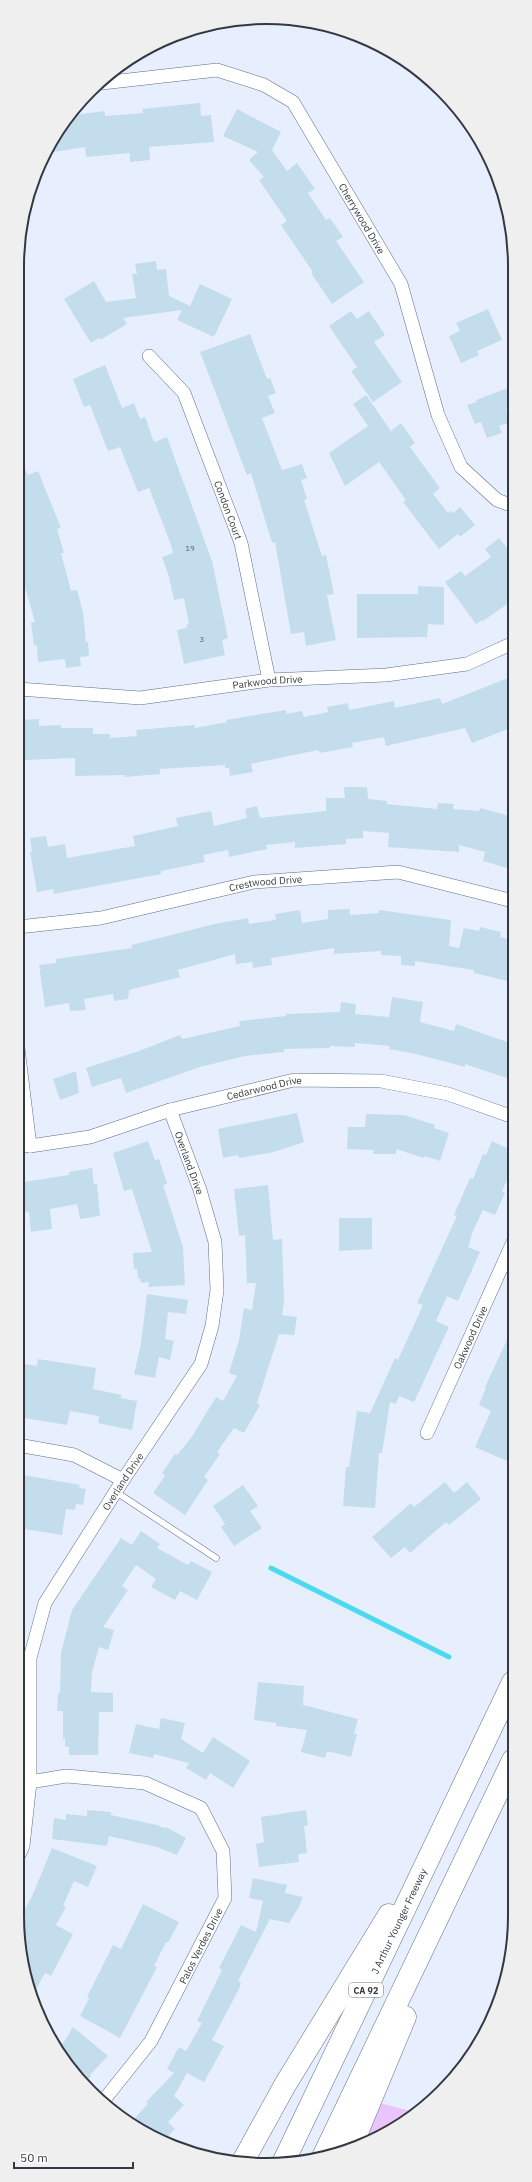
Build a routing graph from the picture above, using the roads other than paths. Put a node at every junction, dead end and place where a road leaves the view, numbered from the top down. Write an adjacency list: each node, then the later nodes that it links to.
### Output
1 (108, 82): 3 (street, Cherrywood Drive)
2 (149, 356): 5 (street, Condon Court)
3 (508, 504)
4 (508, 645): 5 (street, Parkwood Drive)
5 (270, 680): 6 (street, Parkwood Drive)
6 (24, 689)
7 (508, 900): 8 (street, Crestwood Drive)
8 (24, 926)
9 (170, 1110): 10 (street, Cedarwood Drive); 11 (street, Cedarwood Drive); 15 (street, Overland Drive)
10 (508, 1115)
11 (24, 1145)
12 (508, 1253): 13 (street, Oakwood Drive)
13 (427, 1433)
14 (24, 1446): 15 (street)
15 (123, 1480): 16 (street, Overland Drive)
16 (116, 1492): 17 (lane); 20 (street, Overland Drive)
17 (216, 1558)
18 (508, 1693): 21 (highway, J Arthur Younger Freeway / CA 92)
19 (508, 1770): 22 (highway)
20 (30, 1782): 23 (street, Overland Drive); 24 (street, Palos Verdes Drive)
21 (448, 1819): 27 (highway); 28 (highway, J Arthur Younger Freeway / CA 92)
22 (483, 1823): 25 (highway); 26 (highway)
23 (24, 1837)
24 (106, 2098)
25 (353, 2142)
26 (326, 2151)
27 (245, 2157)
28 (286, 2157)

